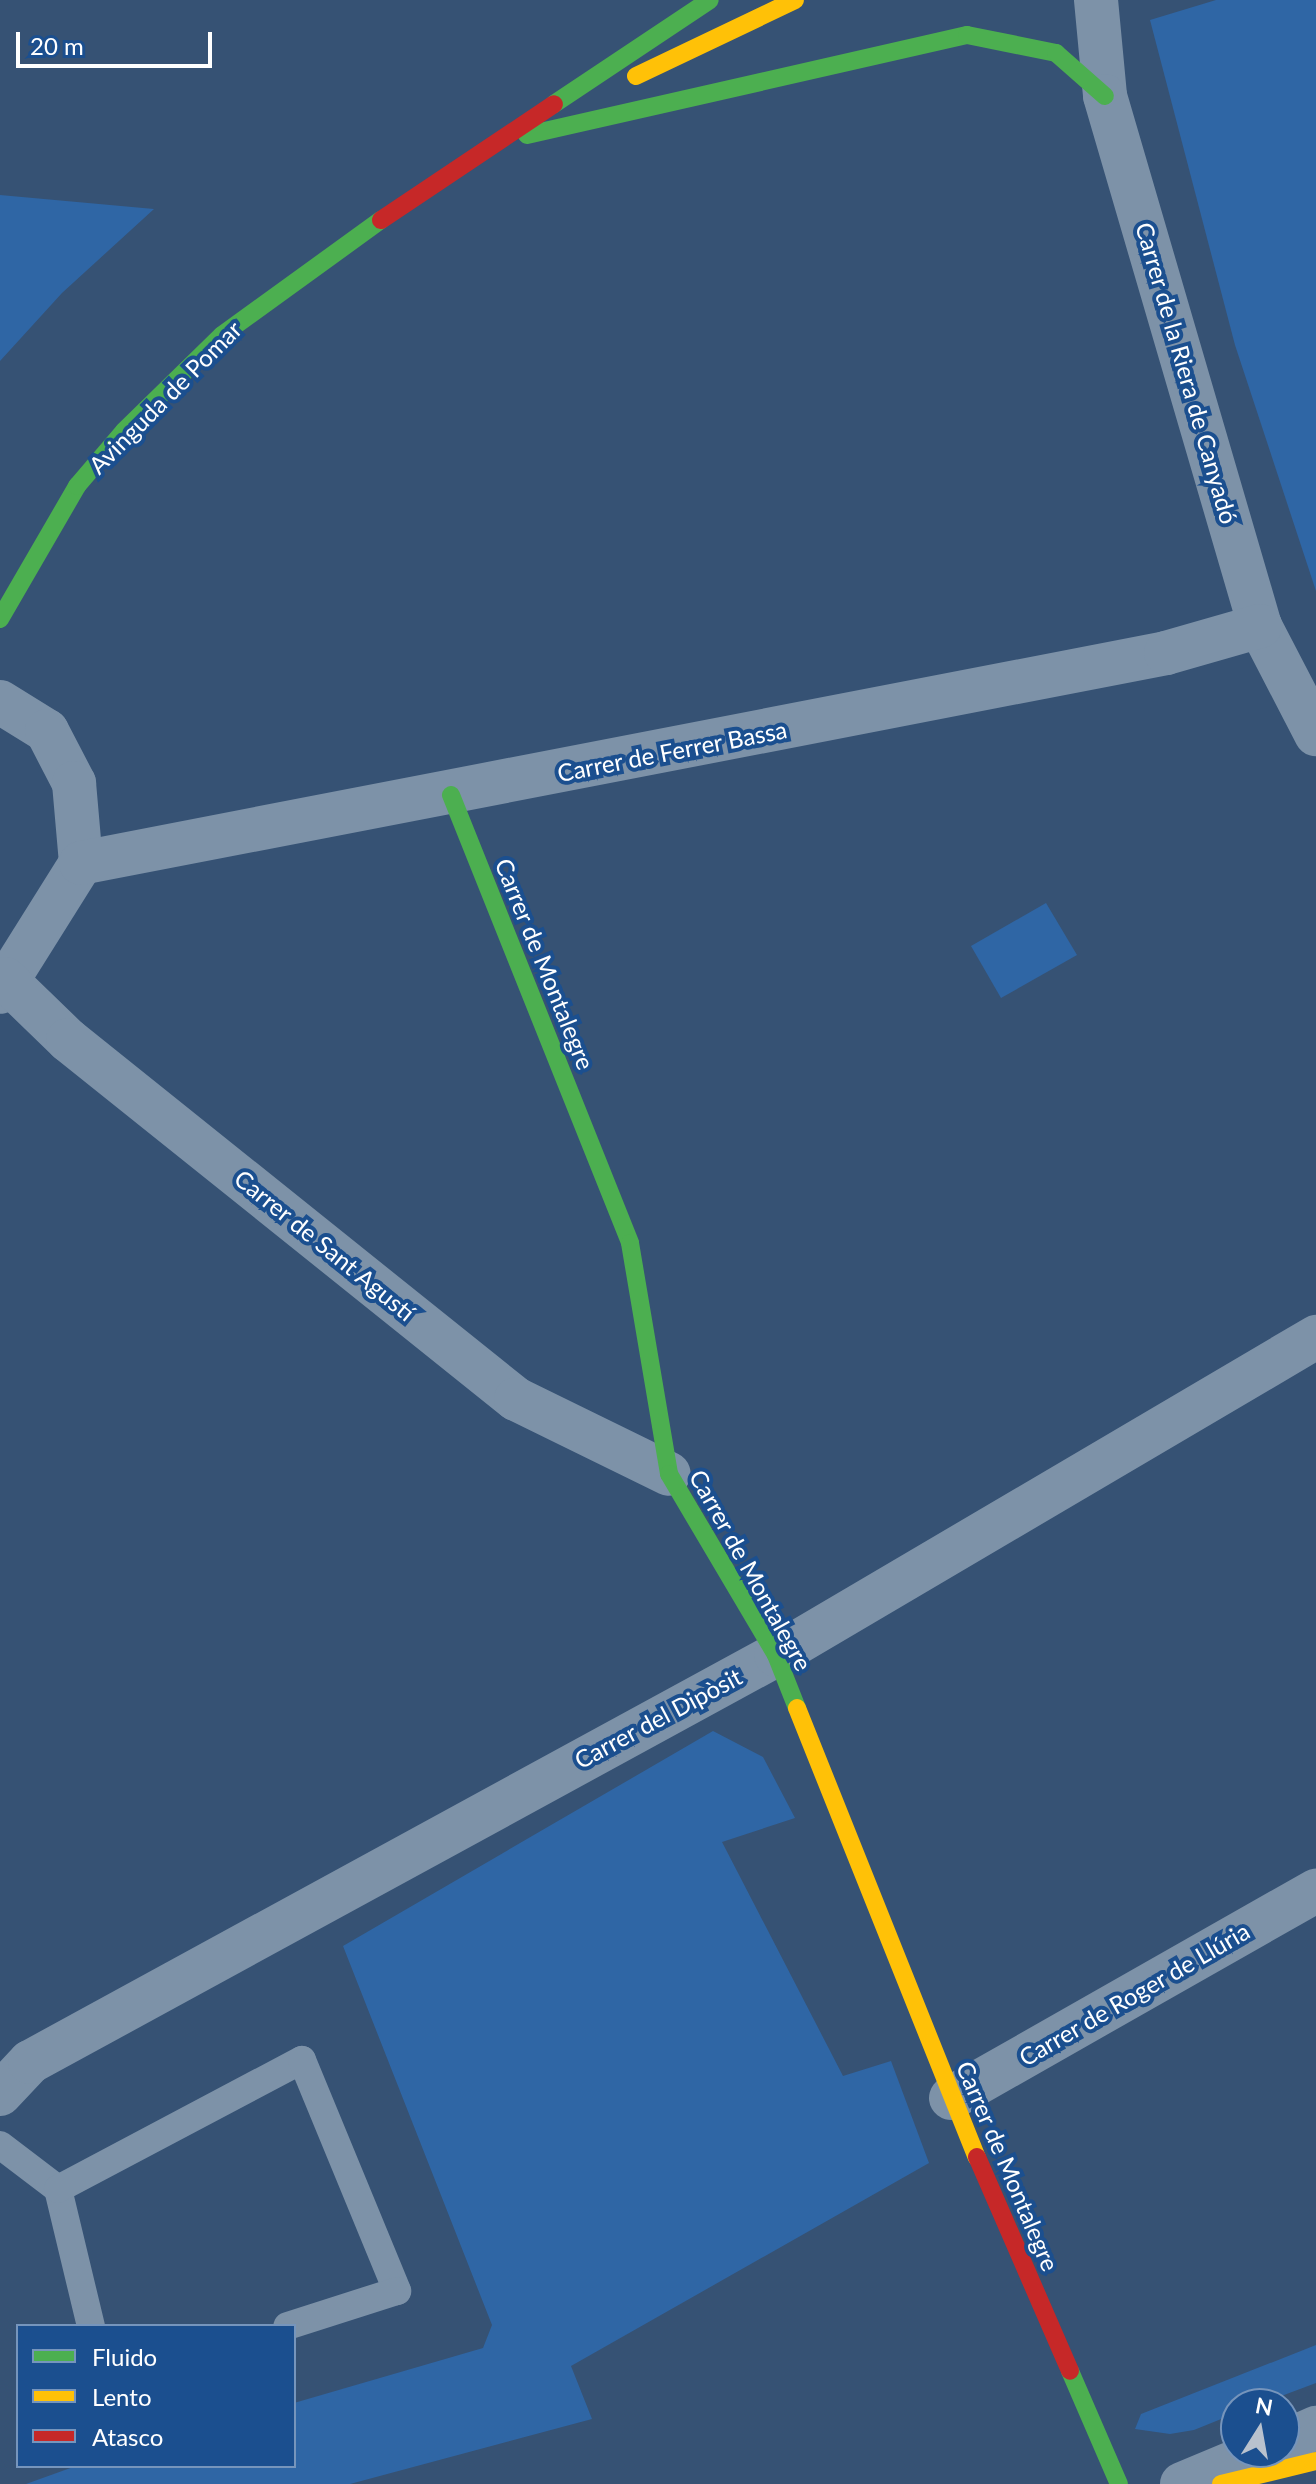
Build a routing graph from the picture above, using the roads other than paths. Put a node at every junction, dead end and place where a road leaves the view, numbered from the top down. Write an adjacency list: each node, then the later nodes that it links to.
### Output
1 (710, 0): 5 (street, Avinguda de Pomar)
2 (795, 0): 5 (street, Avinguda de Pomar)
3 (1096, 0): 4 (street, Carrer de la Riera de Canyadó)
4 (1105, 96): 5 (street); 7 (street, Carrer de la Riera de Canyadó)
5 (501, 141): 6 (street, Avinguda de Pomar)
6 (0, 619)
7 (1260, 626): 9 (street, Carrer de la Riera de Canyadó); 10 (street, Carrer de Ferrer Bassa)
8 (0, 702): 11 (street)
9 (1316, 734)
10 (451, 795): 11 (street, Carrer de Ferrer Bassa); 14 (street, Carrer de Montalegre)
11 (81, 863): 12 (street)
12 (2, 985): 14 (street, Carrer de Sant Agustí)
13 (1316, 1337): 15 (street, Carrer del Dipòsit)
14 (669, 1474): 15 (street, Carrer de Montalegre)
15 (776, 1655): 17 (street, Carrer del Dipòsit); 18 (street, Carrer de Montalegre)
16 (1316, 1891): 18 (street, Carrer de Roger de Llúria)
17 (0, 2094)
18 (951, 2098): 25 (street, Carrer de Montalegre)
19 (0, 2145): 20 (lane)
20 (58, 2189): 21 (lane); 22 (lane)
21 (91, 2324)
22 (293, 2324)
23 (1316, 2461): 27 (street)
24 (1220, 2468): 26 (street)
25 (1119, 2484)
26 (1182, 2484)
27 (1221, 2484)

